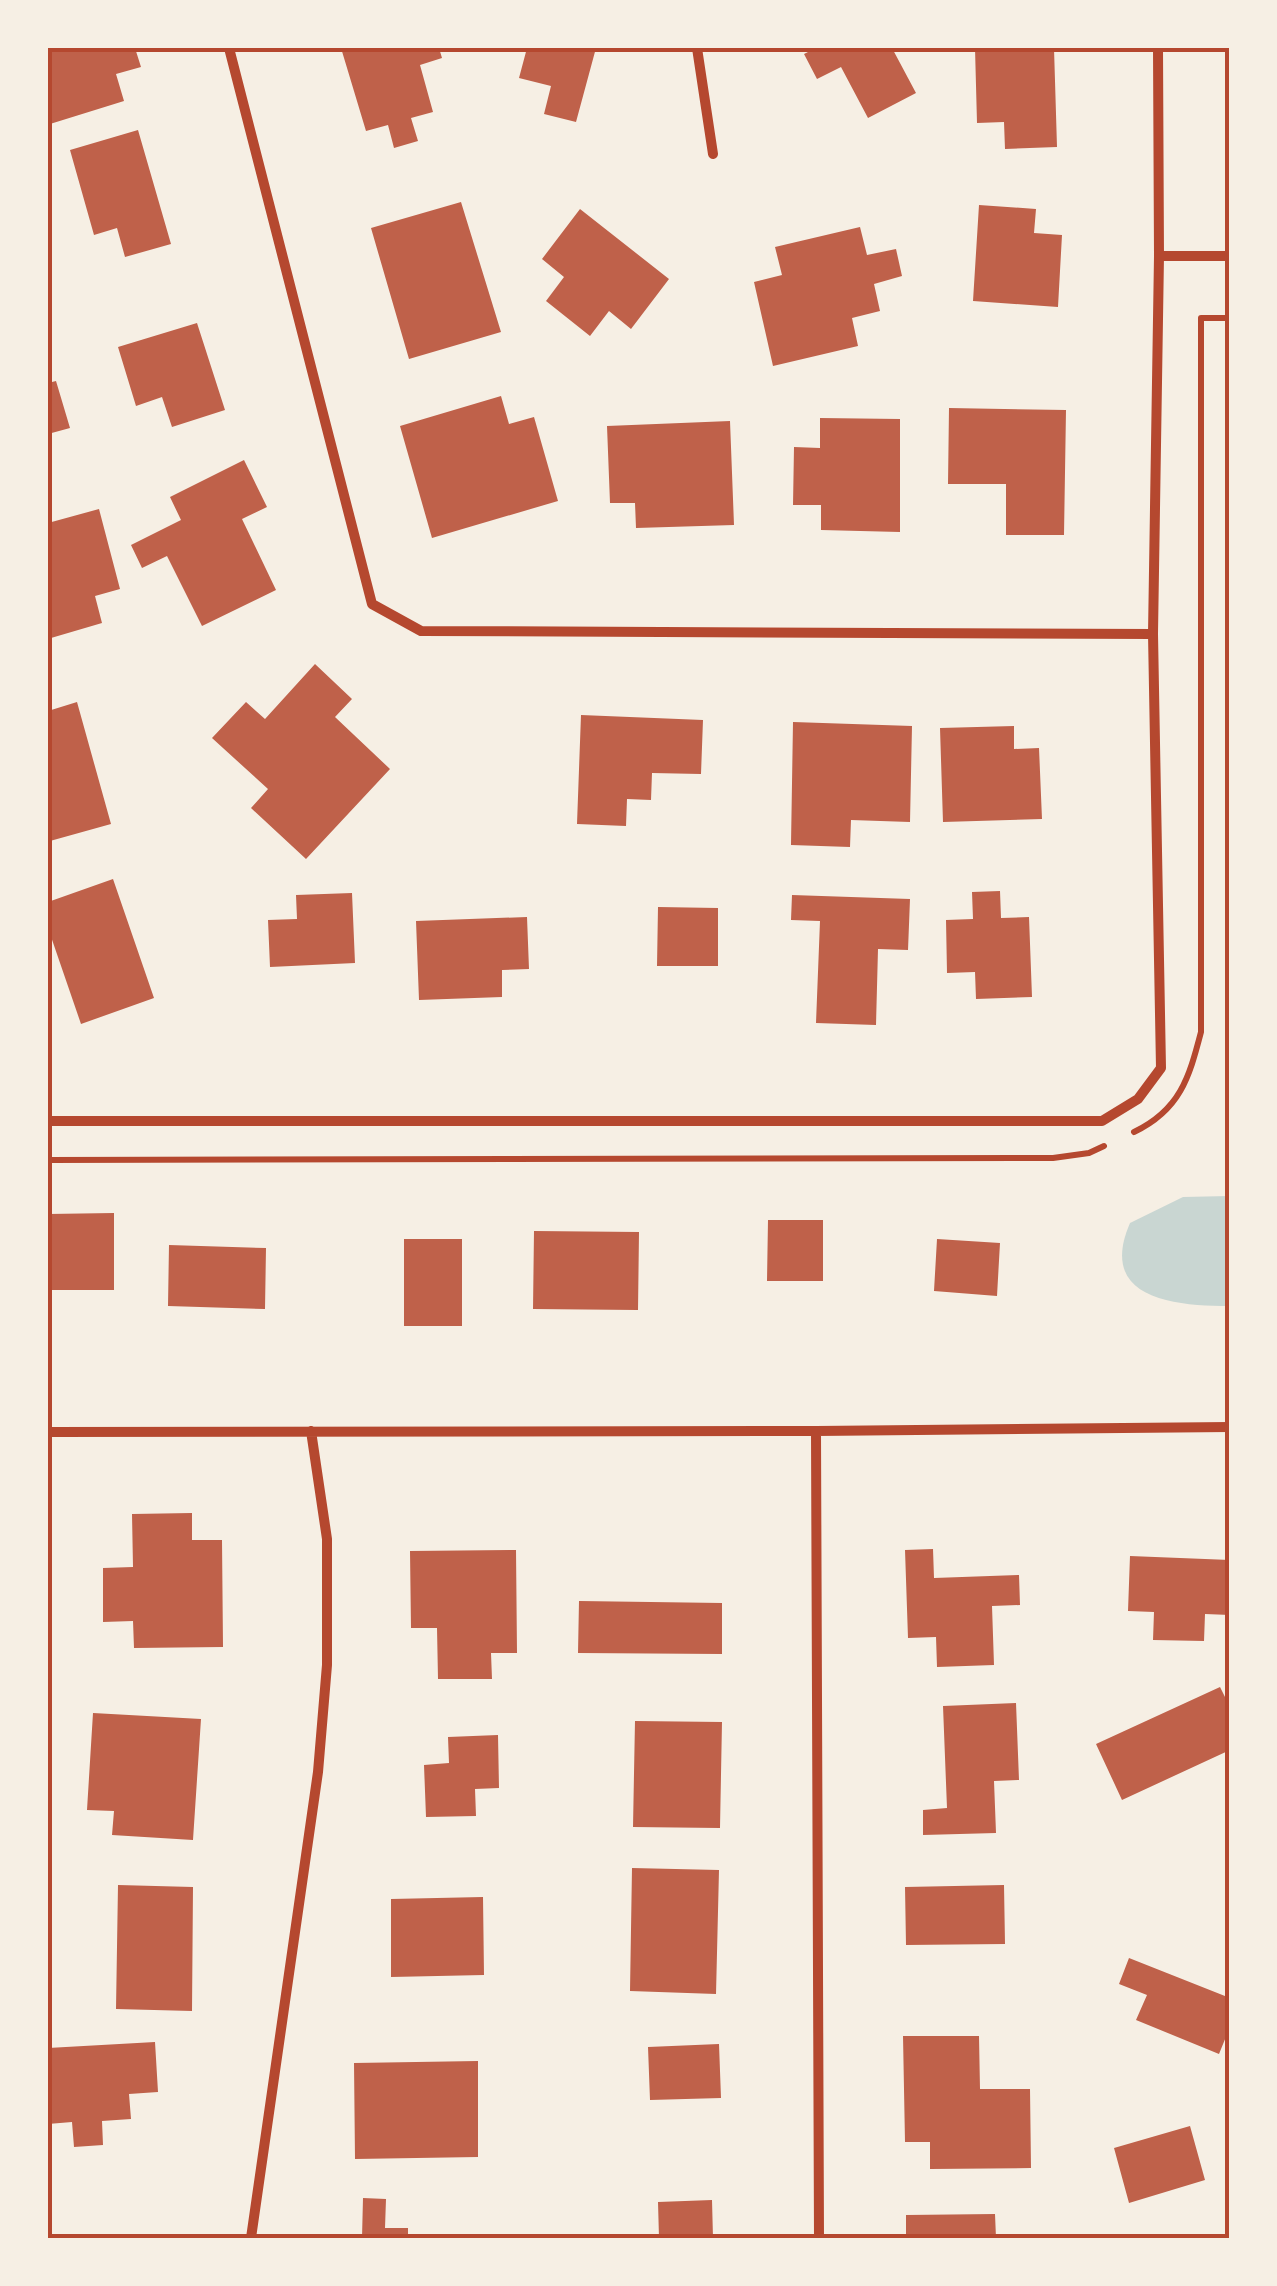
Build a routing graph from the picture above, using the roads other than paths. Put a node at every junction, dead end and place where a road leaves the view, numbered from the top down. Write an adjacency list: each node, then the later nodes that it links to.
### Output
1 (229, 48): 7 (street)
2 (697, 48): 4 (street)
3 (1158, 48): 5 (street)
4 (713, 154)
5 (1160, 256): 6 (street); 7 (street)
6 (1230, 256)
7 (1152, 634): 8 (street)
8 (48, 1122)
9 (1230, 1427): 11 (street)
10 (312, 1431): 11 (street); 12 (street); 13 (street)
11 (816, 1431): 14 (street)
12 (48, 1432)
13 (250, 2238)
14 (819, 2238)

